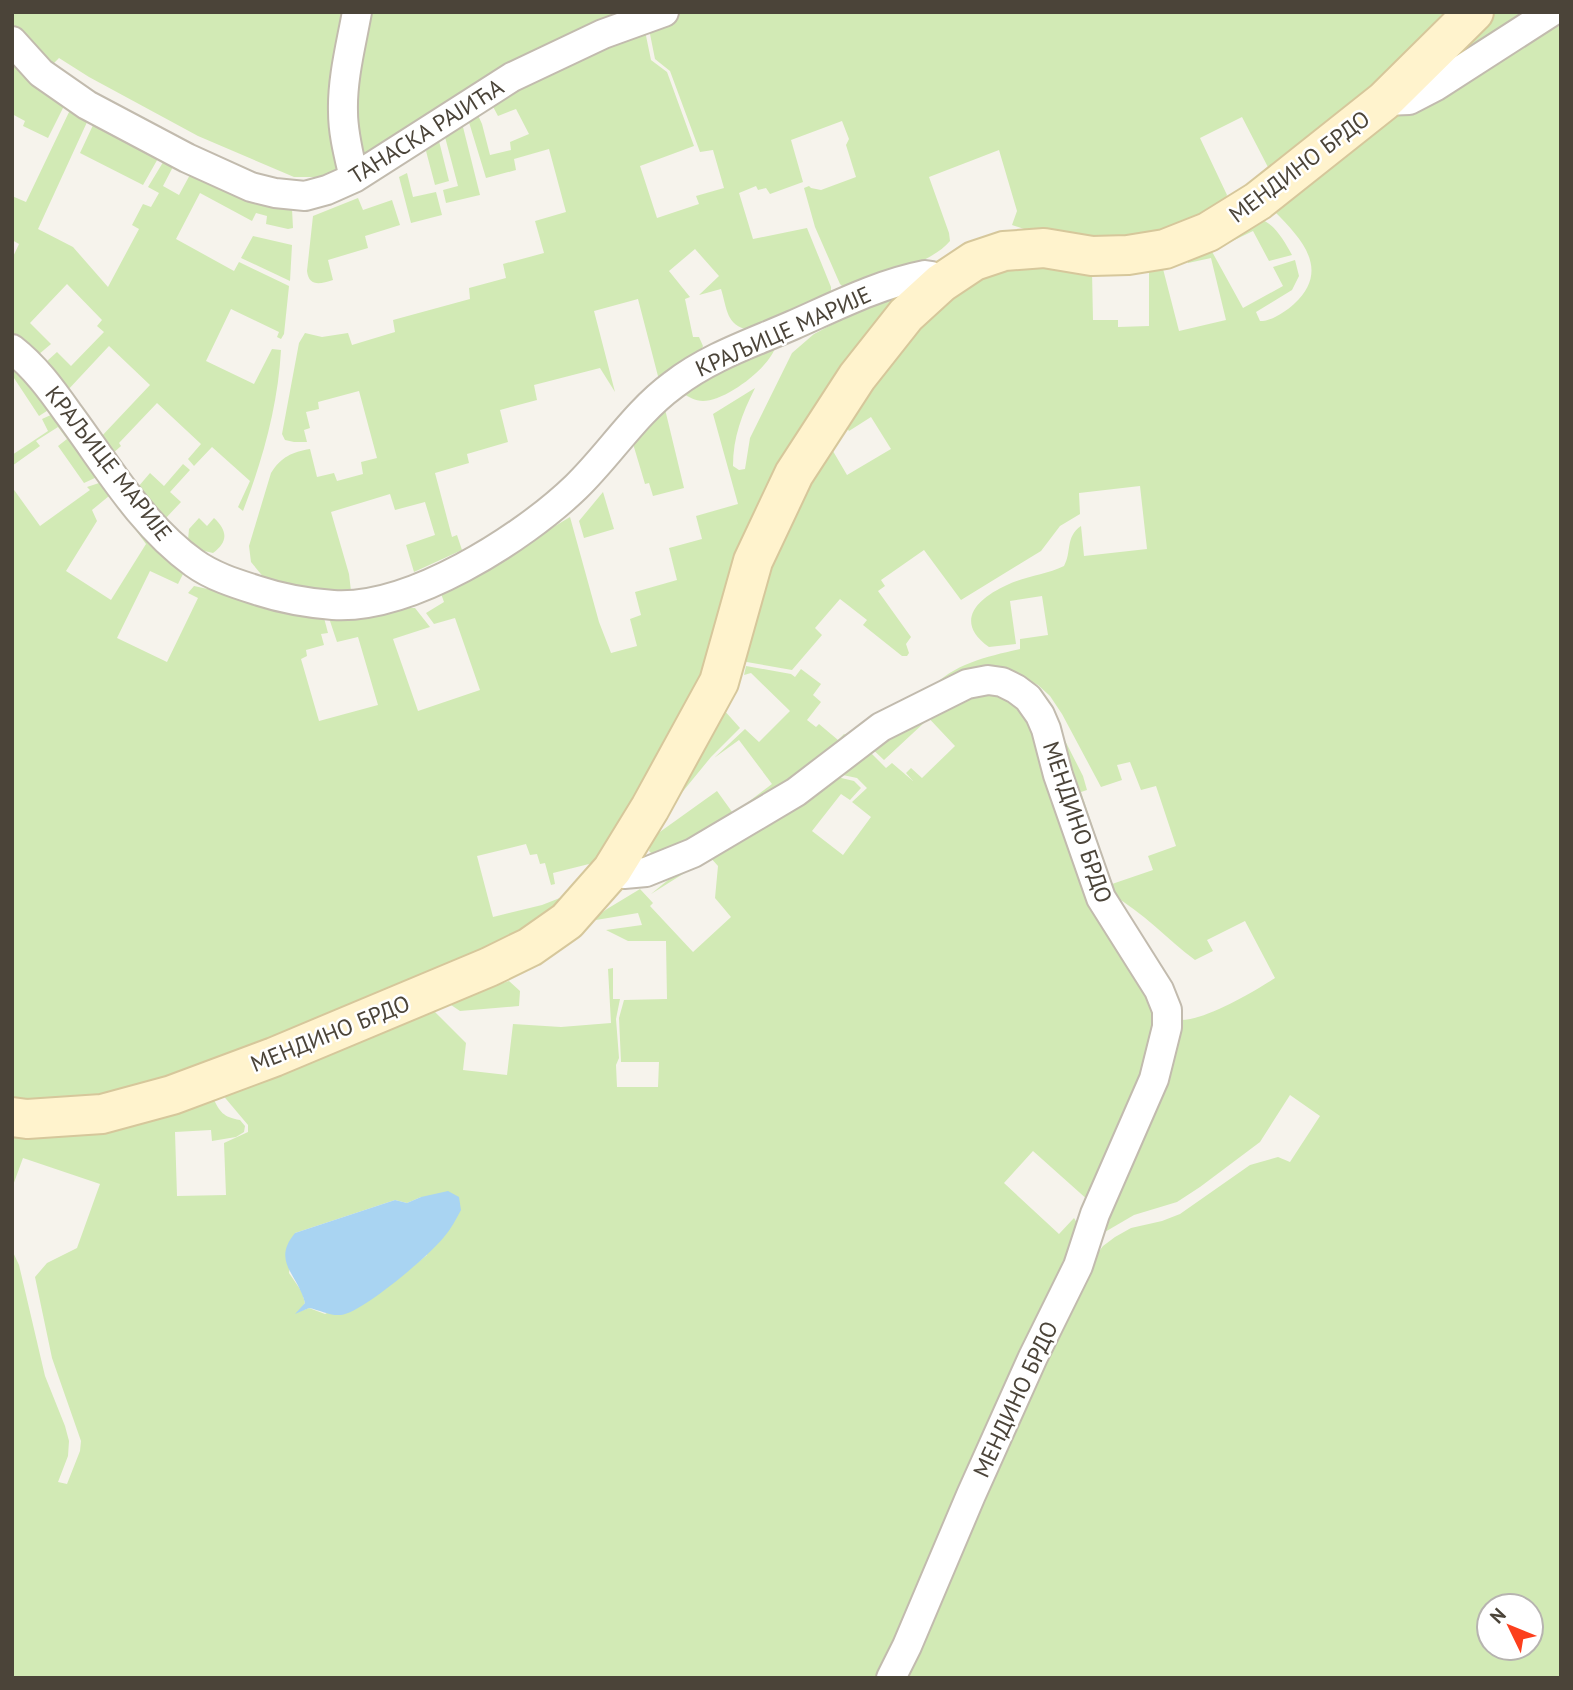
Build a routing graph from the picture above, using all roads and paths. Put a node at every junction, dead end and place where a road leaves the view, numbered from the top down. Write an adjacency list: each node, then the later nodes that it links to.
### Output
1 (357, 12): 7 (street)
2 (664, 12): 7 (street, ТАНАСКА РАЈИЋА)
3 (1474, 12): 6 (street, МЕНДИНО БРДО)
4 (1551, 12): 6 (street)
5 (12, 41): 7 (street, ТАНАСКА РАЈИЋА)
6 (1384, 101): 8 (street, МЕНДИНО БРДО)
7 (354, 178)
8 (941, 283): 9 (street, КРАЉИЦЕ МАРИЈЕ); 10 (street, МЕНДИНО БРДО)
9 (12, 349)
10 (612, 870): 11 (street, МЕНДИНО БРДО); 12 (street, МЕНДИНО БРДО)
11 (12, 1117)
12 (891, 1678)

